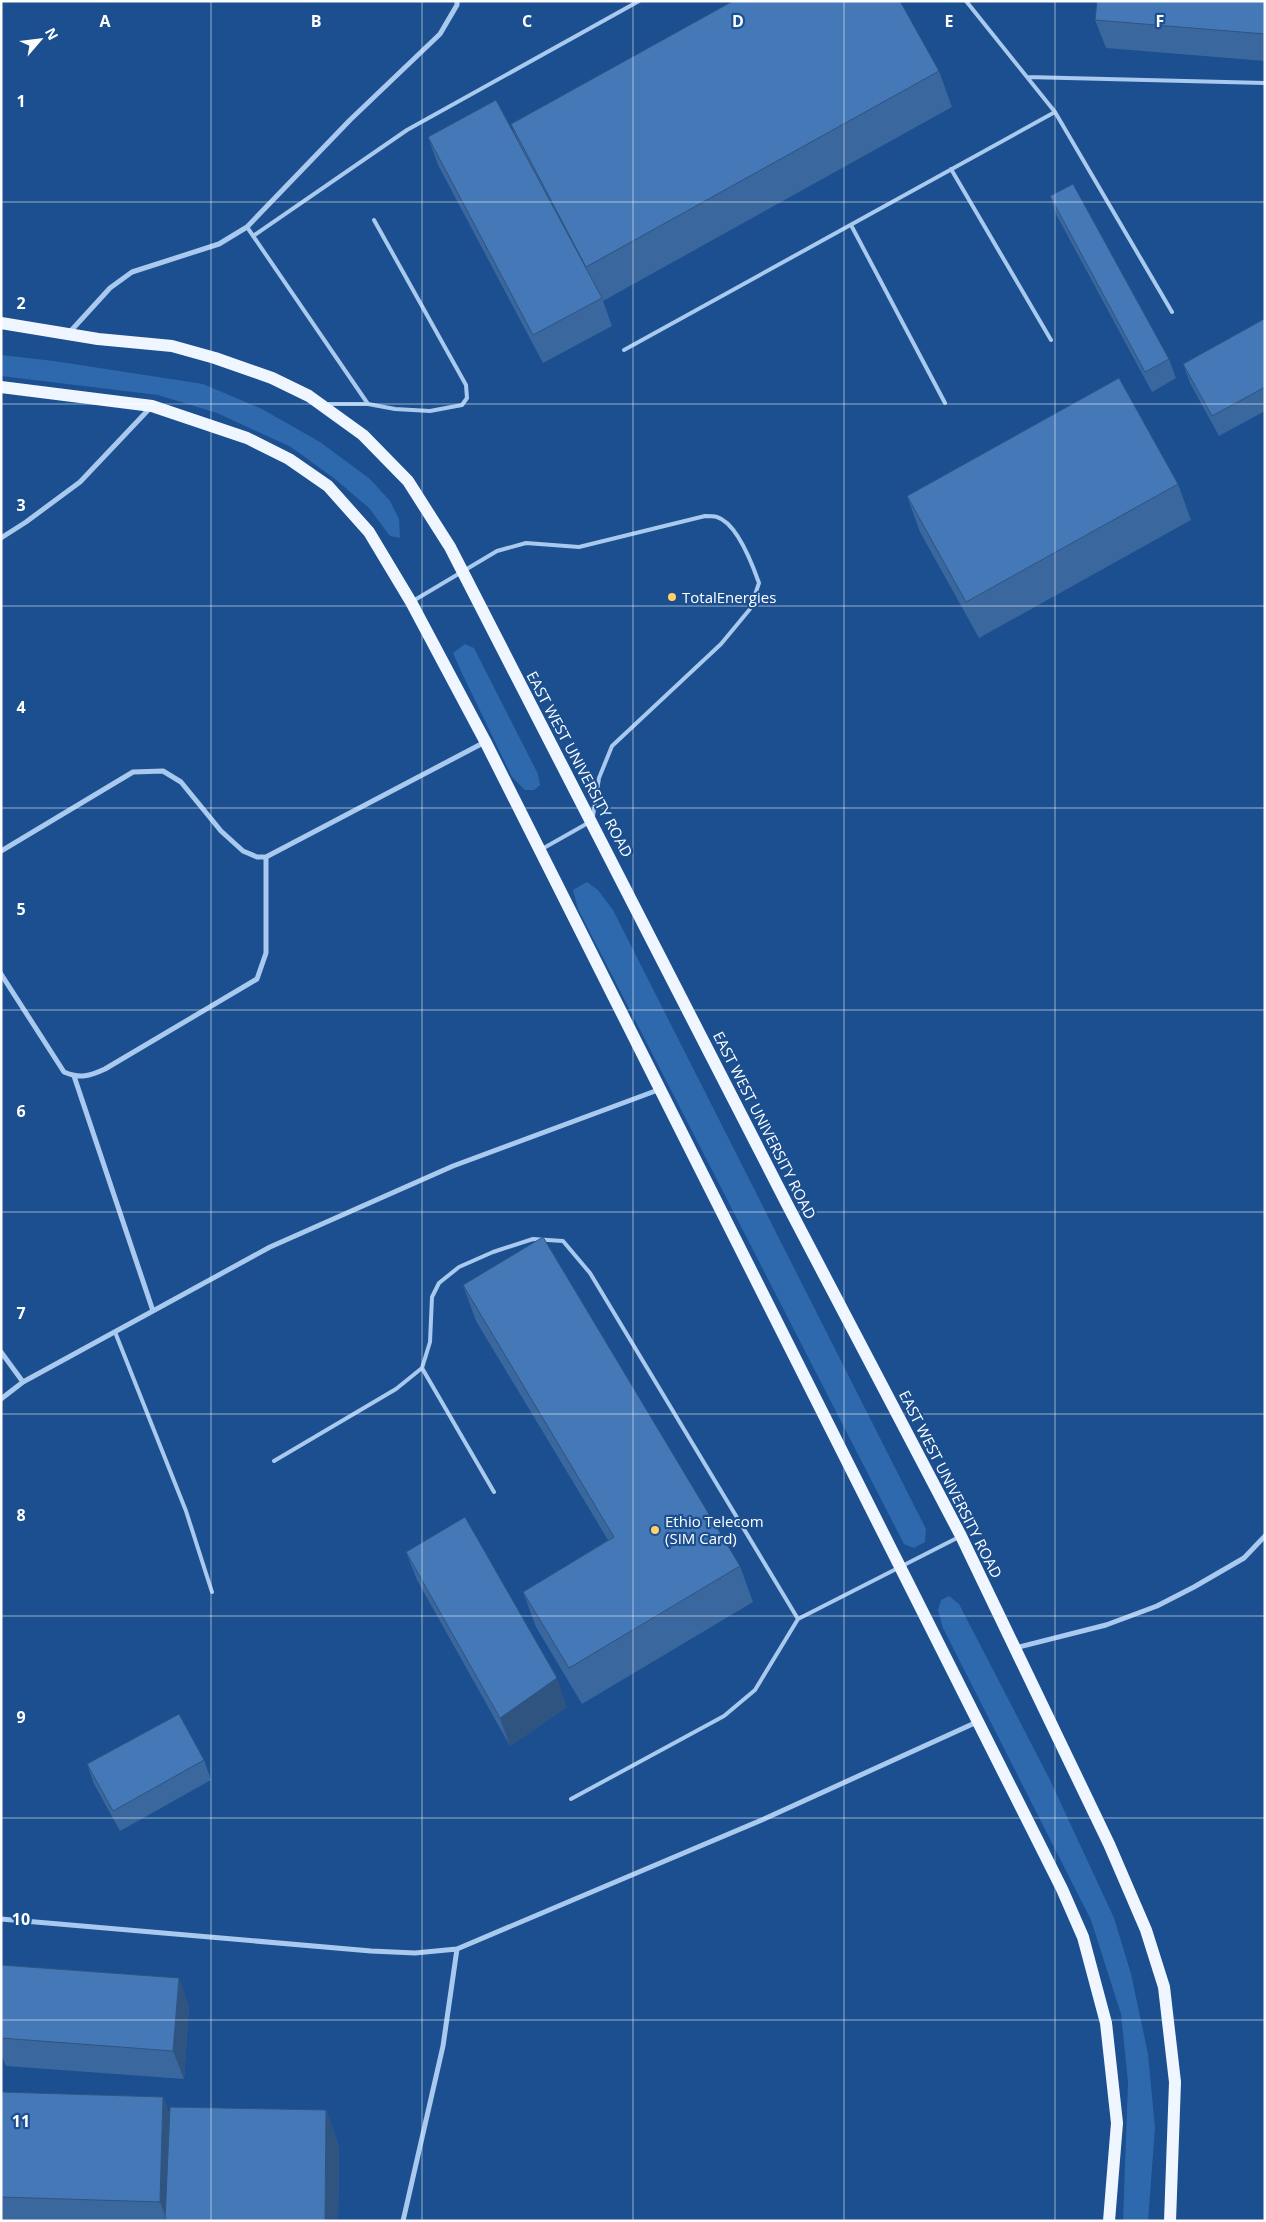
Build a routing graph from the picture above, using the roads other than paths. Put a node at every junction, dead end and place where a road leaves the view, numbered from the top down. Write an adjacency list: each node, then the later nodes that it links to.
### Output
1 (456, 1): 10 (street)
2 (639, 1): 11 (lane)
3 (966, 1): 4 (lane)
4 (1027, 76): 5 (lane); 6 (lane)
5 (1265, 83)
6 (1055, 112): 7 (lane); 12 (lane)
7 (951, 169): 9 (lane); 15 (lane)
8 (374, 220): 20 (lane)
9 (851, 225): 16 (lane); 18 (lane)
10 (247, 227): 11 (lane); 14 (street)
11 (253, 236): 20 (lane)
12 (1172, 312)
13 (1, 323): 14 (main road, EAST WEST UNIVERSITY ROAD)
14 (68, 334): 19 (main road, EAST WEST UNIVERSITY ROAD)
15 (1051, 340)
16 (624, 350)
17 (1, 387): 21 (main road)
18 (945, 403)
19 (321, 404): 20 (lane); 23 (main road, EAST WEST UNIVERSITY ROAD)
20 (368, 404)
21 (152, 406): 22 (street); 24 (main road)
22 (1, 538)
23 (463, 573): 24 (lane); 26 (main road, EAST WEST UNIVERSITY ROAD); 26 (lane)
24 (411, 602): 25 (main road)
25 (485, 742): 27 (main road); 29 (street)
26 (592, 821): 27 (lane); 41 (main road, EAST WEST UNIVERSITY ROAD)
27 (540, 850): 32 (main road)
28 (1, 851): 29 (street)
29 (266, 857): 31 (street)
30 (1, 974): 31 (street)
31 (74, 1076): 33 (street)
32 (659, 1089): 33 (street); 43 (main road)
33 (153, 1311): 34 (street)
34 (115, 1332): 37 (street); 44 (lane)
35 (1, 1352): 37 (street)
36 (422, 1368): 39 (lane); 40 (lane); 45 (lane)
37 (23, 1382): 38 (street)
38 (1, 1399)
39 (274, 1461)
40 (494, 1492)
41 (961, 1536): 43 (lane); 46 (main road, EAST WEST UNIVERSITY ROAD)
42 (1265, 1536): 46 (street)
43 (900, 1566): 45 (lane); 47 (main road)
44 (212, 1592)
45 (798, 1619): 48 (lane)
46 (1015, 1648): 53 (main road, EAST WEST UNIVERSITY ROAD)
47 (978, 1722): 50 (street); 52 (main road)
48 (571, 1799)
49 (1, 1919): 50 (street)
50 (457, 1949): 51 (street)
51 (403, 2221)
52 (1109, 2221)
53 (1170, 2221)

